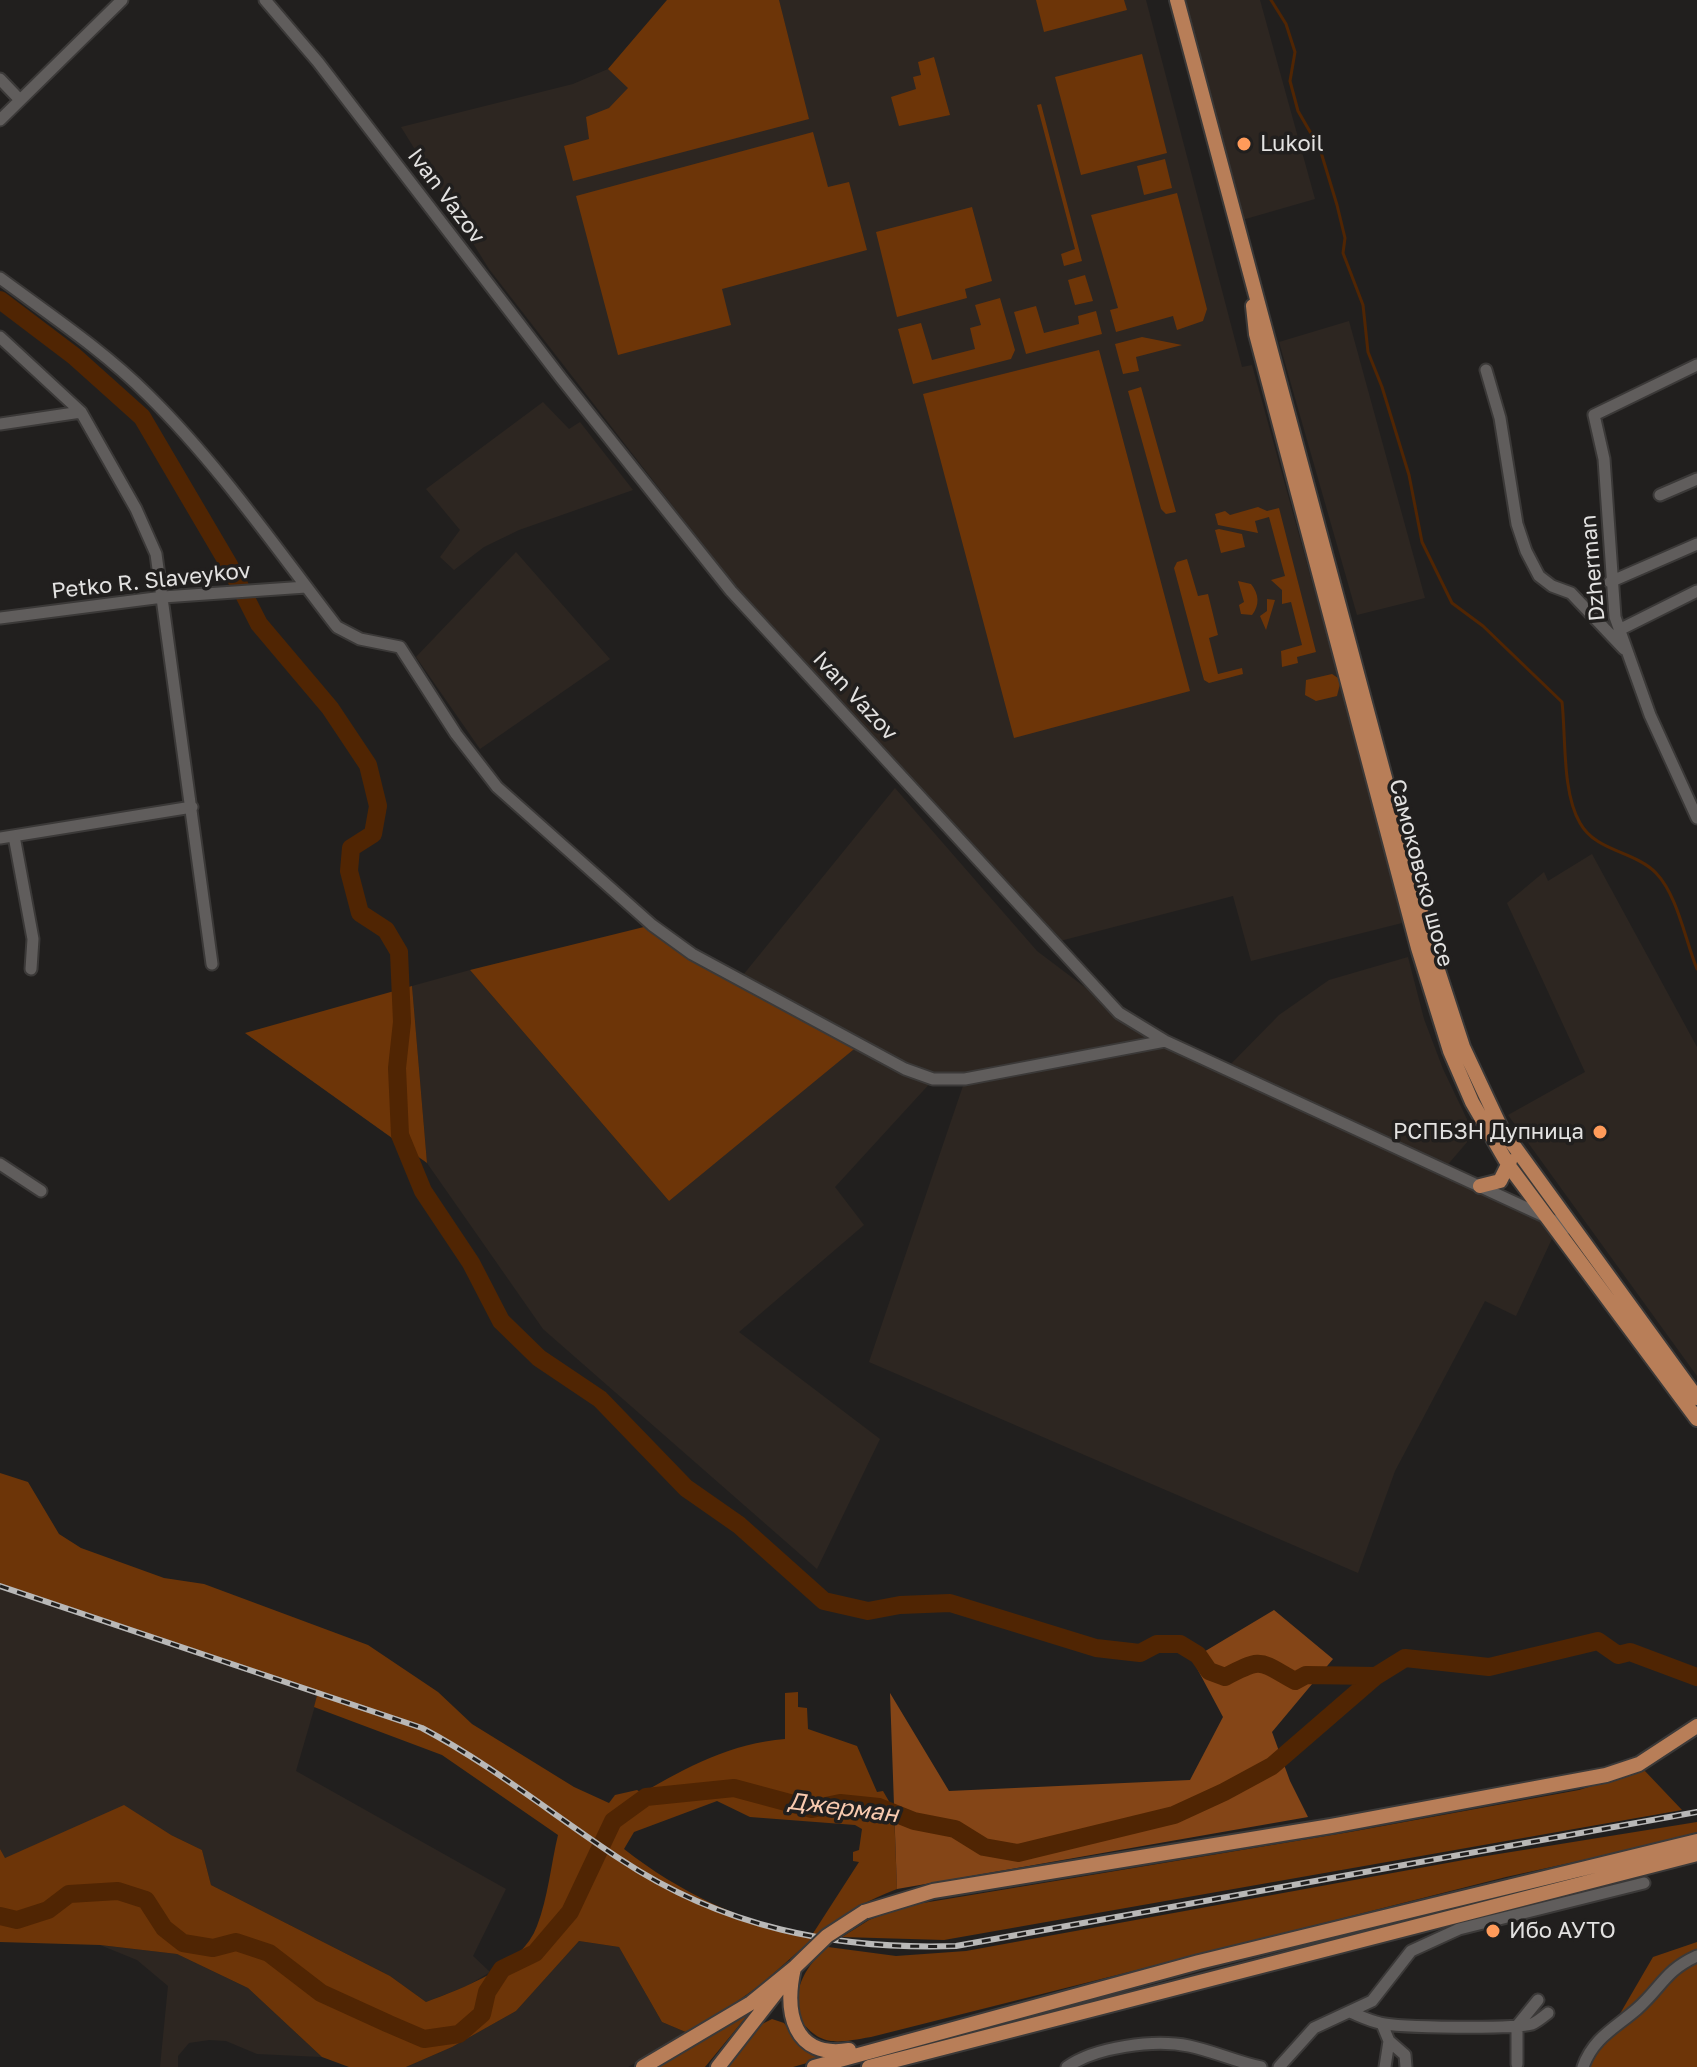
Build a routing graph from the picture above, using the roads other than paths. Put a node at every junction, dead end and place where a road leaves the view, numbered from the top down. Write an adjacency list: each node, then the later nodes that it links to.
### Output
1 (122, 0): 5 (street)
2 (265, 0): 30 (street, Ivan Vazov)
3 (1177, 0): 7 (main road, Самоковско шосе)
4 (0, 79): 5 (street)
5 (20, 100): 6 (street)
6 (0, 120)
7 (1248, 274): 31 (main road, Самоковско шосе); 33 (main road, Самоковско шосе)
8 (0, 278): 18 (street)
9 (0, 337): 12 (street)
10 (1697, 365): 17 (street, Dzherman)
11 (1486, 370): 23 (street)
12 (81, 412): 13 (street); 20 (street)
13 (0, 424)
14 (1697, 479): 15 (street)
15 (1660, 495)
16 (1697, 544): 17 (street)
17 (1610, 582): 22 (street, Dzherman)
18 (306, 587): 20 (street, Petko R. Slaveykov); 30 (street)
19 (1697, 591): 22 (street)
20 (163, 597): 21 (street, Petko R. Slaveykov); 24 (street)
21 (0, 618)
22 (1619, 630): 23 (street, Dzherman)
23 (1624, 650): 25 (street, Dzherman)
24 (192, 807): 26 (street); 28 (street)
25 (1697, 818)
26 (14, 836): 27 (street); 29 (street)
27 (0, 838)
28 (212, 964)
29 (31, 969)
30 (1165, 1041): 34 (street, Ivan Vazov)
31 (1514, 1148): 33 (main road); 37 (main road, Самоковско шосе)
32 (0, 1164): 35 (street)
33 (1509, 1166): 34 (main road); 36 (main road, Самоковско шосе)
34 (1480, 1186): 36 (street, Ivan Vazov)
35 (41, 1191)
36 (1547, 1217): 37 (street, Ivan Vazov); 39 (main road, Самоковско шосе)
37 (1572, 1229): 38 (main road, Самоковско шосе)
38 (1697, 1398)
39 (1697, 1419)
40 (1697, 1726): 45 (main road, bridge)
41 (1697, 1841): 54 (main road)
42 (1697, 1854): 62 (main road)
43 (1644, 1883): 47 (street)
44 (1697, 1956): 67 (street)
45 (795, 1967): 49 (main road); 50 (main road); 59 (main road)
46 (1538, 2000): 52 (street)
47 (1350, 2012): 51 (street); 64 (street)
48 (1548, 2013): 52 (street)
49 (759, 2016): 50 (main road); 60 (main road)
50 (792, 2021): 54 (main road)
51 (1382, 2024): 52 (street); 53 (street)
52 (1517, 2026): 57 (street)
53 (1389, 2041): 55 (street); 65 (street)
54 (901, 2042): 61 (main road)
55 (1405, 2061): 66 (street)
56 (1081, 2063): 58 (street); 63 (street)
57 (1517, 2064)
58 (1256, 2066)
59 (643, 2067)
60 (718, 2067)
61 (814, 2067)
62 (869, 2067)
63 (1067, 2067)
64 (1279, 2067)
65 (1385, 2067)
66 (1412, 2067)
67 (1583, 2067)

